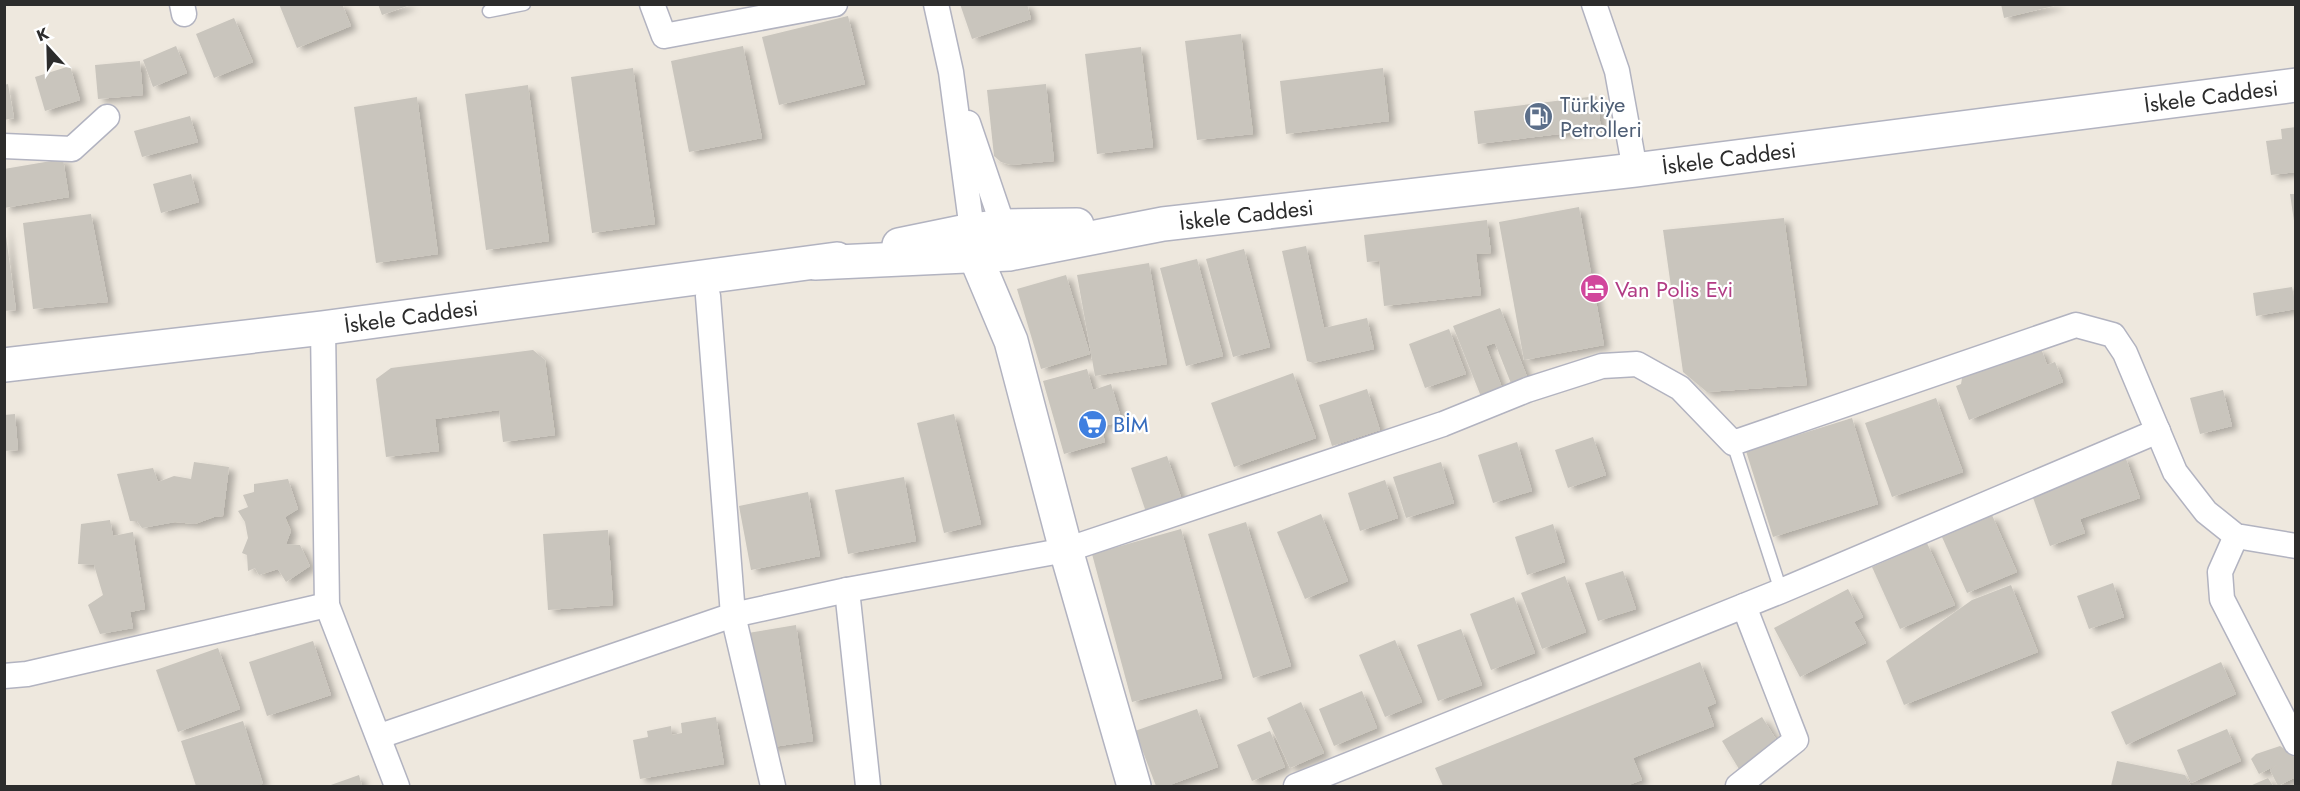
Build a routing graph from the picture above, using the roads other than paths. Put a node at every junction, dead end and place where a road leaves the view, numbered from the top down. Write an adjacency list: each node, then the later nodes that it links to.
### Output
1 (524, 4): 6 (lane)
2 (652, 4): 3 (street)
3 (835, 4)
4 (936, 4): 11 (street)
5 (1594, 4): 10 (street)
6 (489, 11)
7 (2295, 85): 10 (main road, İskele Caddesi)
8 (107, 117): 9 (street)
9 (4, 146)
10 (1635, 170): 11 (main road, İskele Caddesi)
11 (990, 242): 13 (main road, İskele Caddesi); 19 (main road)
12 (708, 297): 24 (street)
13 (323, 328): 14 (main road, İskele Caddesi); 22 (street)
14 (4, 365)
15 (2158, 431): 16 (street); 17 (street); 21 (street)
16 (1733, 442): 19 (street); 21 (lane)
17 (2236, 536): 18 (street); 27 (street)
18 (2295, 546)
19 (1066, 550): 20 (street); 31 (main road)
20 (847, 590): 24 (street); 30 (street)
21 (1780, 591): 23 (street)
22 (327, 605): 25 (street); 26 (street)
23 (1743, 606): 32 (street); 33 (street)
24 (733, 615): 26 (street); 29 (street)
25 (4, 676)
26 (380, 736): 28 (street)
27 (2295, 743)
28 (397, 786)
29 (773, 786)
30 (868, 786)
31 (1134, 786)
32 (1296, 786)
33 (1738, 786)

